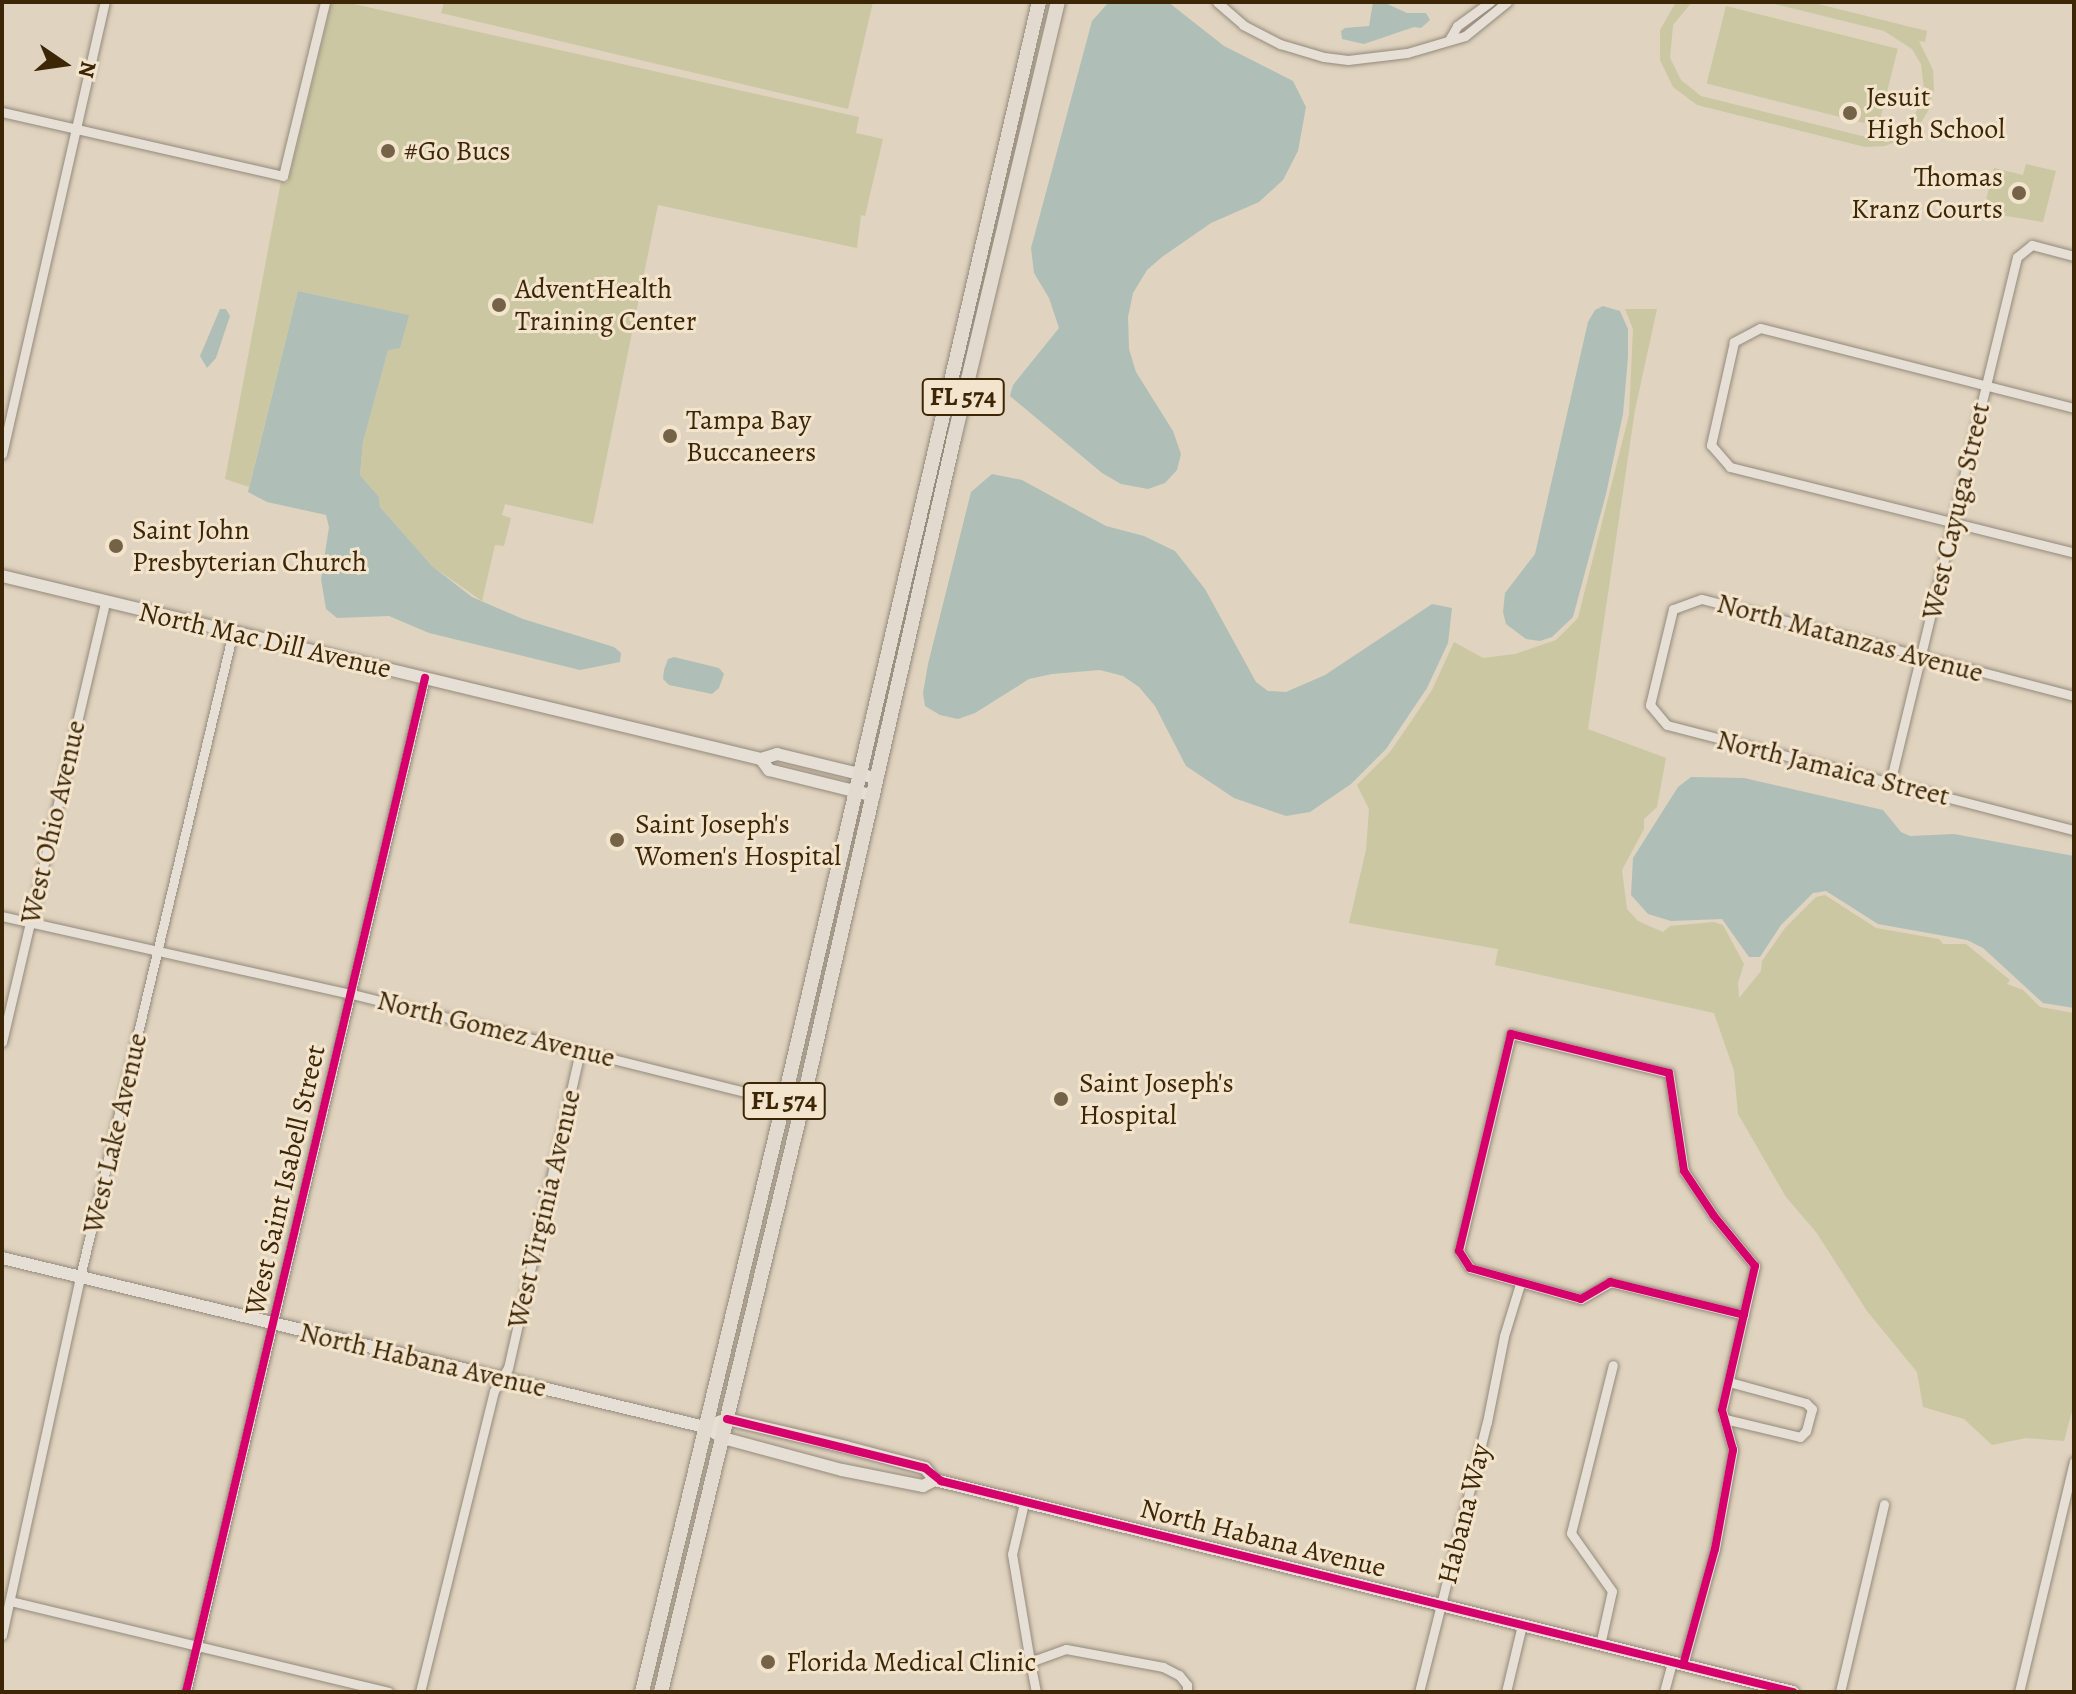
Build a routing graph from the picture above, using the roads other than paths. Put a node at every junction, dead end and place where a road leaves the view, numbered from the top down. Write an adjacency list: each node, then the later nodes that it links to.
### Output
1 (105, 2): 10 (street)
2 (325, 2): 10 (street)
3 (1039, 2): 25 (main road, FL 574)
4 (1058, 2): 26 (main road, FL 574)
5 (1217, 2): 8 (street)
6 (1490, 2): 8 (street)
7 (1507, 2): 8 (street)
8 (1449, 40)
9 (2, 112): 10 (street)
10 (75, 129): 14 (street)
11 (2074, 256): 12 (street, West Cayuga Street)
12 (1986, 386): 13 (street); 15 (street, West Cayuga Street); 15 (street)
13 (2074, 408)
14 (2, 454)
15 (1953, 522): 16 (street); 21 (street, West Cayuga Street)
16 (2074, 553)
17 (2, 576): 18 (street, North Mac Dill Avenue)
18 (105, 602): 19 (street, North Mac Dill Avenue); 32 (street, West Ohio Avenue)
19 (233, 632): 22 (street, North Mac Dill Avenue); 33 (street, West Lake Avenue)
20 (1662, 655): 21 (street, North Matanzas Avenue); 27 (street, North Jamaica Street)
21 (1921, 657): 23 (street, North Matanzas Avenue); 27 (street, West Cayuga Street)
22 (425, 678): 24 (street, North Mac Dill Avenue); 34 (street, West Saint Isabell Street)
23 (2074, 696)
24 (761, 759): 25 (street, North Mac Dill Avenue); 28 (street, North Mac Dill Avenue)
25 (860, 775): 26 (street, North Mac Dill Avenue); 28 (main road, FL 574)
26 (878, 779): 29 (main road, FL 574)
27 (1890, 783): 30 (street, North Jamaica Street)
28 (856, 792): 29 (street, North Mac Dill Avenue); 37 (main road, FL 574)
29 (874, 796): 38 (main road, FL 574)
30 (2074, 830)
31 (2, 916): 32 (street, North Gomez Avenue)
32 (29, 923): 33 (street, North Gomez Avenue); 35 (street, West Ohio Avenue)
33 (158, 950): 34 (street, North Gomez Avenue); 40 (street, West Lake Avenue)
34 (352, 994): 36 (street, North Gomez Avenue); 43 (street, West Saint Isabell Street)
35 (2, 1042)
36 (580, 1050): 37 (street, North Gomez Avenue); 45 (street, West Virginia Avenue)
37 (784, 1101): 38 (street, North Gomez Avenue); 49 (main road, FL 574)
38 (802, 1106): 47 (main road, FL 574)
39 (2, 1258): 40 (street, North Habana Avenue)
40 (80, 1277): 43 (street, North Habana Avenue); 55 (street, West Lake Avenue)
41 (1520, 1284): 42 (street); 42 (street); 56 (street, Habana Way)
42 (1744, 1315): 46 (street)
43 (273, 1324): 45 (street, North Habana Avenue); 59 (street, West Saint Isabell Street)
44 (1613, 1365): 60 (street)
45 (501, 1379): 49 (street, North Habana Avenue); 65 (street, West Virginia Avenue)
46 (1729, 1382): 48 (street); 48 (street)
47 (727, 1419): 49 (street); 50 (main road, FL 574); 52 (street, North Habana Avenue)
48 (1725, 1419): 62 (street)
49 (705, 1427): 50 (street, North Habana Avenue); 66 (main road, FL 574)
50 (723, 1438): 52 (street, North Habana Avenue); 67 (main road, FL 574)
51 (2074, 1461): 75 (street)
52 (935, 1480): 53 (street, North Habana Avenue)
53 (1024, 1503): 56 (street, North Habana Avenue); 61 (street)
54 (1884, 1504): 74 (street)
55 (10, 1601): 58 (street, West Lake Avenue); 59 (street)
56 (1441, 1605): 57 (street, North Habana Avenue); 70 (street, Habana Way)
57 (1522, 1625): 60 (street, North Habana Avenue); 71 (street)
58 (2, 1635)
59 (197, 1645): 63 (street, West Saint Isabell Street); 64 (street)
60 (1600, 1645): 62 (street, North Habana Avenue)
61 (1030, 1662): 68 (street); 69 (street)
62 (1678, 1664): 72 (street); 73 (street, North Habana Avenue)
63 (186, 1692)
64 (388, 1692)
65 (420, 1692)
66 (642, 1692)
67 (661, 1692)
68 (1036, 1692)
69 (1187, 1692)
70 (1419, 1692)
71 (1506, 1692)
72 (1664, 1692)
73 (1793, 1692)
74 (1840, 1692)
75 (2019, 1692)

